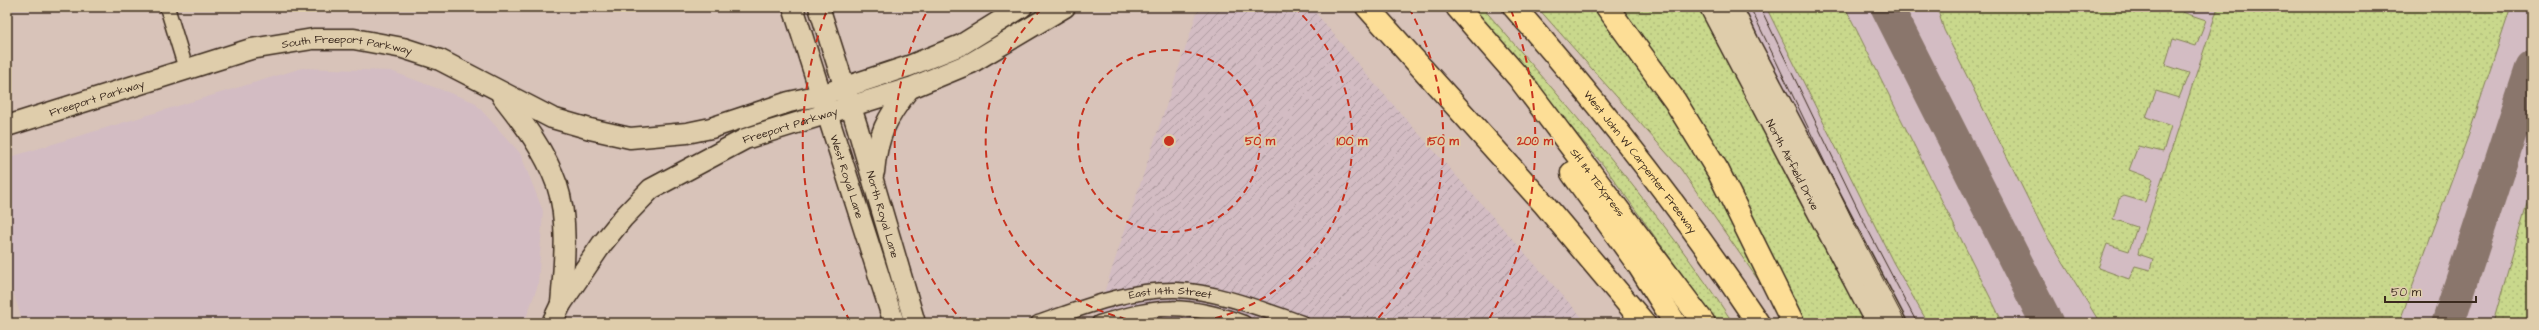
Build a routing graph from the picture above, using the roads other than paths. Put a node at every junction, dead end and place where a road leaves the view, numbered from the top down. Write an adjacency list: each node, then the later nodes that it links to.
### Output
1 (168, 7): 13 (street)
2 (794, 7): 17 (main road, West Royal Lane)
3 (819, 7): 14 (main road)
4 (1022, 7): 14 (main road, Freeport Parkway)
5 (1064, 7): 15 (main road, Freeport Parkway)
6 (1367, 7): 29 (highway)
7 (1441, 7): 30 (highway)
8 (1457, 7): 31 (highway, SH 114 TEXpress)
9 (1514, 7): 32 (highway, West John W Carpenter Freeway)
10 (1607, 7): 33 (highway)
11 (1710, 7): 34 (main road, North Airfield Drive)
12 (1732, 7): 35 (main road, North Airfield Drive)
13 (186, 69): 16 (main road, South Freeport Parkway); 19 (main road, Freeport Parkway)
14 (843, 88): 17 (main road, Freeport Parkway); 18 (main road)
15 (909, 89): 18 (main road, Freeport Parkway); 20 (main road)
16 (500, 93): 17 (main road, Freeport Parkway); 21 (main road)
17 (824, 104): 18 (main road, Freeport Parkway); 21 (main road, Freeport Parkway); 23 (main road, West Royal Lane)
18 (850, 107): 20 (main road, North Royal Lane)
19 (7, 126)
20 (874, 182): 24 (main road, North Royal Lane)
21 (561, 304): 22 (main road)
22 (552, 323)
23 (894, 323)
24 (915, 323)
25 (1038, 323): 28 (street, East 14th Street)
26 (1099, 323): 27 (street, East 14th Street)
27 (1244, 323)
28 (1302, 323)
29 (1644, 323)
30 (1675, 323)
31 (1704, 323)
32 (1758, 323)
33 (1793, 323)
34 (1876, 323)
35 (1896, 323)

